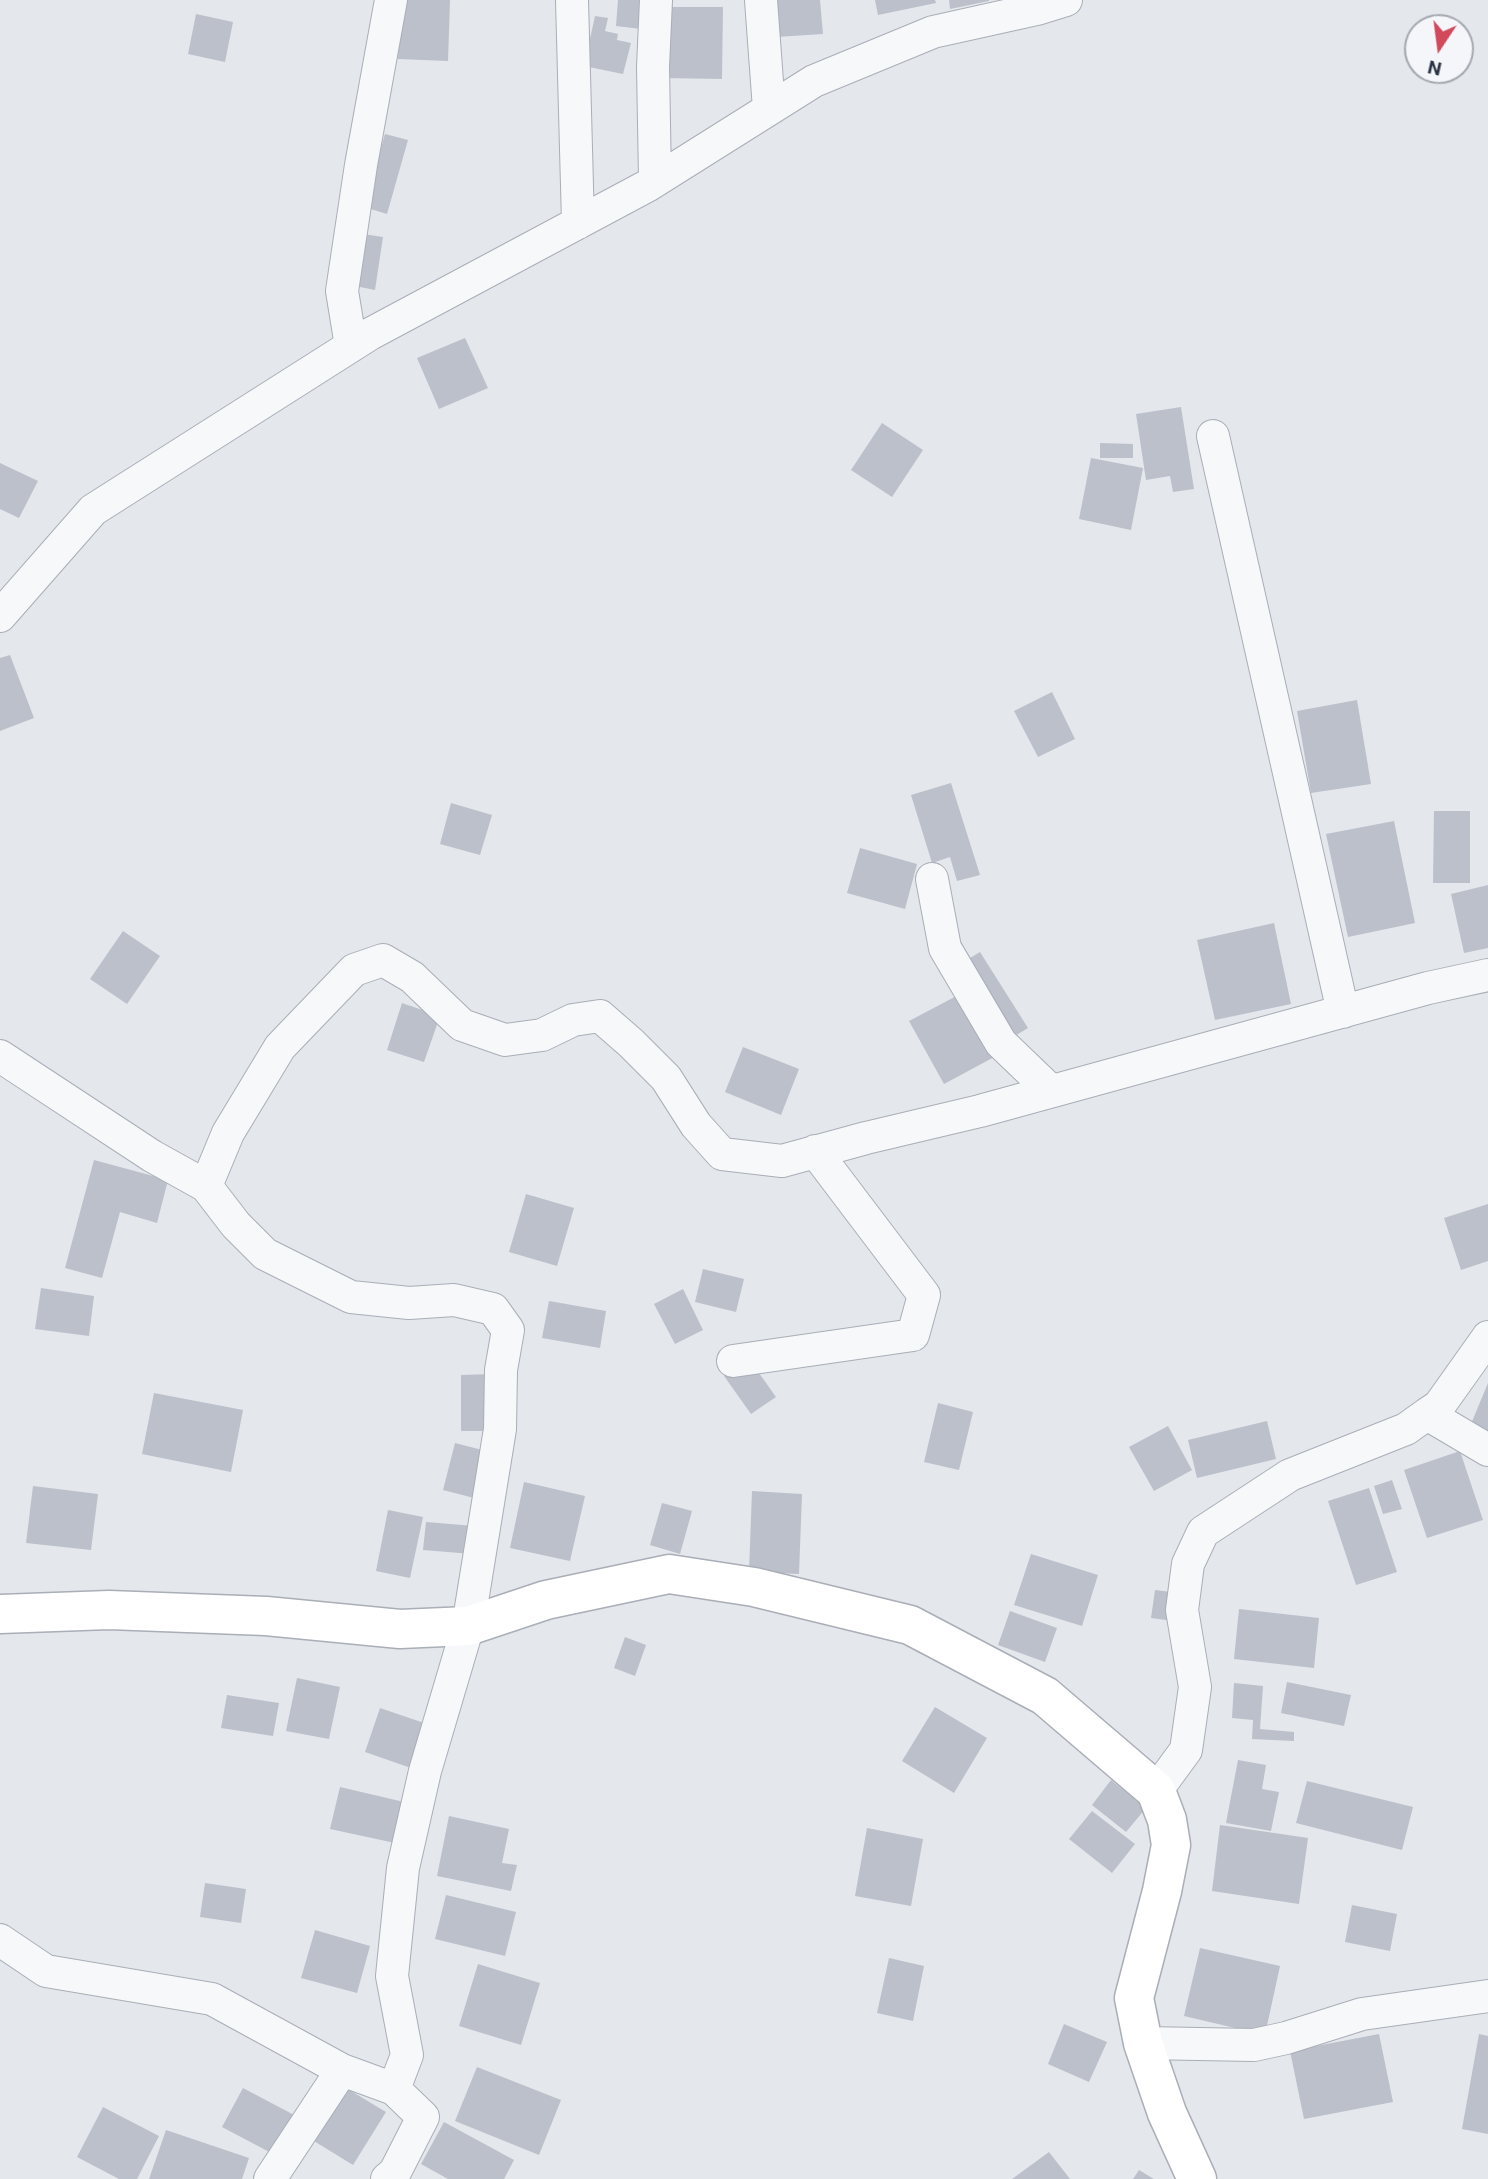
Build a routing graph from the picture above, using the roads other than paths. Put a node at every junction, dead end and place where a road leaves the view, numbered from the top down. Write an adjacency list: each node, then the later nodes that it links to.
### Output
1 (391, 0): 9 (street)
2 (572, 0): 8 (street)
3 (656, 0): 7 (street)
4 (761, 0): 6 (street)
5 (1066, 0): 6 (street)
6 (769, 109): 7 (street)
7 (655, 180): 8 (street)
8 (578, 223): 9 (street)
9 (351, 346): 11 (street)
10 (1213, 436): 14 (street)
11 (0, 616)
12 (932, 879): 16 (street)
13 (1488, 975): 14 (street)
14 (1343, 1012): 16 (street)
15 (0, 1056): 18 (street)
16 (1051, 1091): 17 (street)
17 (815, 1151): 18 (street); 20 (street)
18 (206, 1186): 24 (street)
19 (1488, 1337): 21 (street)
20 (733, 1360)
21 (1427, 1414): 22 (street); 25 (street)
22 (1488, 1450)
23 (0, 1614): 24 (main road)
24 (468, 1626): 25 (main road); 30 (street)
25 (1156, 1791): 28 (main road)
26 (0, 1940): 29 (street)
27 (1488, 1996): 28 (street)
28 (1143, 2043): 33 (main road)
29 (342, 2070): 30 (street); 31 (street)
30 (394, 2089): 32 (street)
31 (270, 2179)
32 (387, 2179)
33 (1197, 2179)

